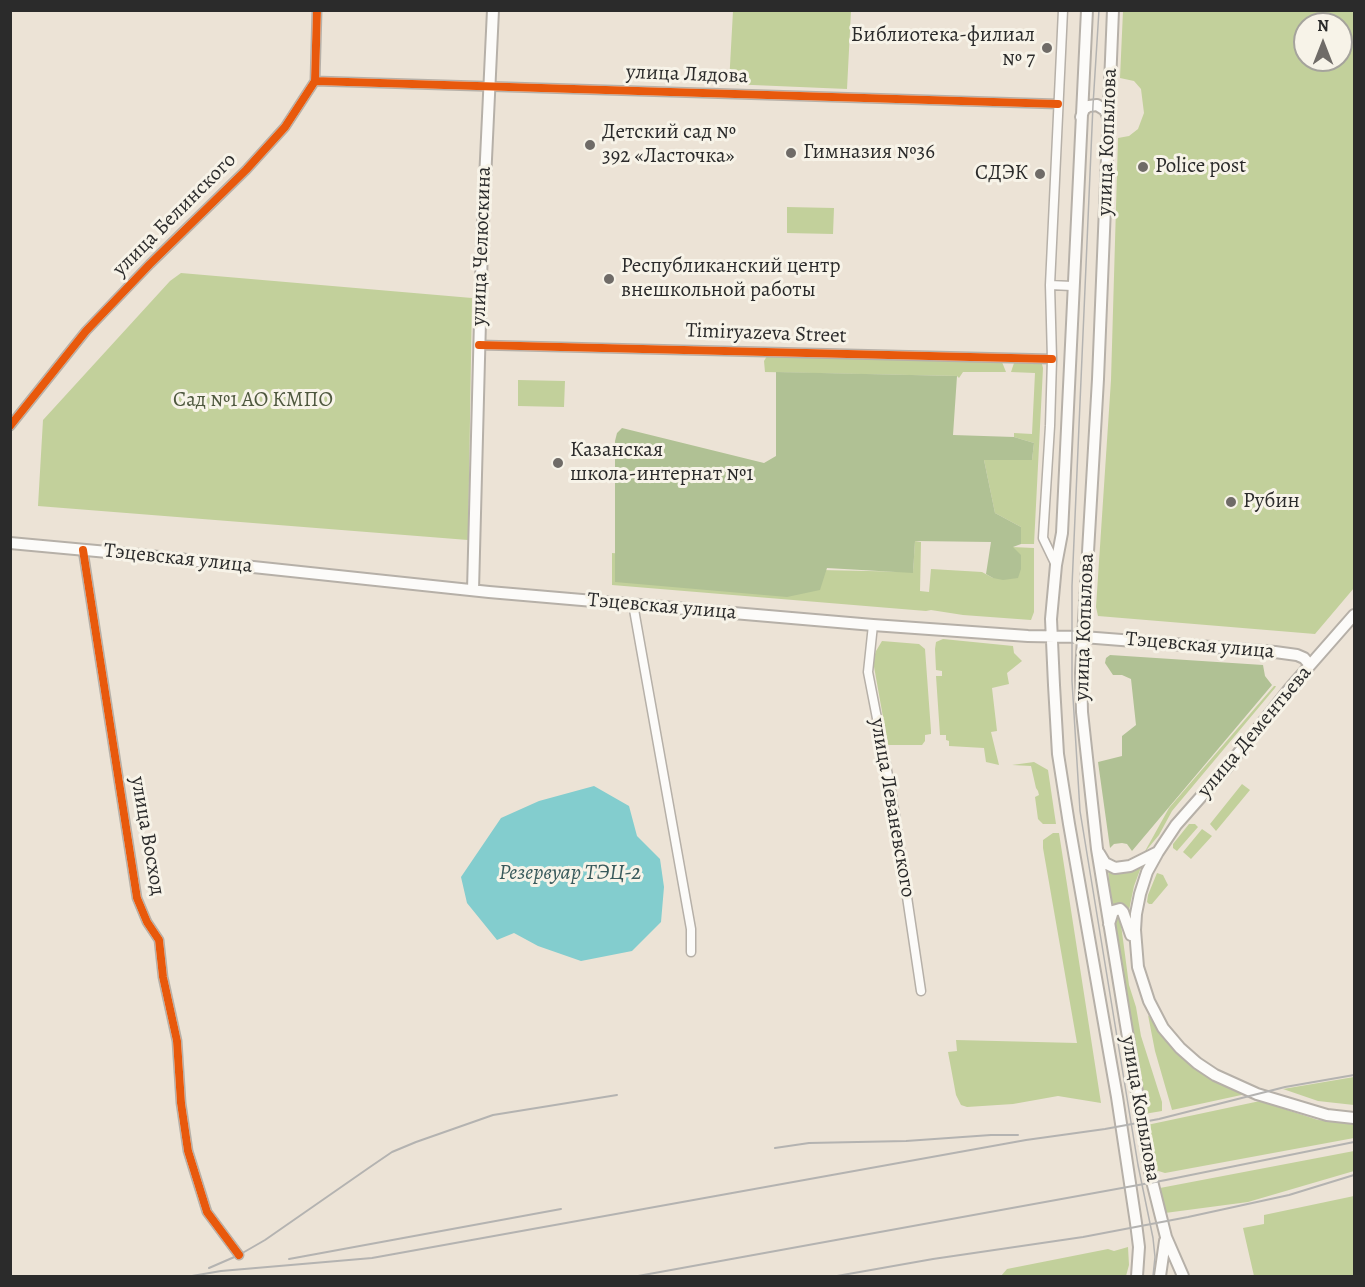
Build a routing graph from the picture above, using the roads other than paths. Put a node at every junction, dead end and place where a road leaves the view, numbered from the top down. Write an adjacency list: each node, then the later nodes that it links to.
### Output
1 (317, 10): 6 (street)
2 (493, 10): 7 (main road, улица Челюскина)
3 (1062, 10): 8 (street, улица Копылова)
4 (1087, 10): 9 (main road, улица Копылова)
5 (1113, 10): 10 (main road, улица Копылова)
6 (315, 81): 7 (street, улица Лядова); 15 (street, улица Белинского)
7 (488, 87): 8 (street, улица Лядова); 13 (main road, улица Челюскина)
8 (1058, 104): 11 (street, улица Копылова)
9 (1081, 118): 10 (main road); 12 (main road, улица Копылова)
10 (1109, 119): 24 (main road, улица Копылова)
11 (1050, 285): 12 (street); 14 (street, улица Копылова)
12 (1072, 286): 18 (main road, улица Копылова)
13 (479, 345): 14 (street, Timiryazeva Street); 19 (main road, улица Челюскина)
14 (1052, 359): 18 (street, улица Копылова)
15 (10, 426)
16 (10, 543): 17 (main road, Тэцевская улица)
17 (83, 550): 19 (main road, Тэцевская улица); 34 (street, улица Восход)
18 (1056, 565): 23 (main road, улица Копылова)
19 (473, 590): 20 (main road, Тэцевская улица)
20 (633, 604): 22 (main road, Тэцевская улица); 30 (street)
21 (1354, 615): 25 (main road, улица Дементьева)
22 (873, 625): 23 (main road, Тэцевская улица); 31 (street, улица Леваневского)
23 (1052, 636): 24 (main road, Тэцевская улица); 35 (main road, улица Копылова)
24 (1083, 637): 25 (main road, Тэцевская улица); 26 (main road, улица Копылова)
25 (1310, 665): 27 (main road, улица Дементьева)
26 (1097, 849): 27 (main road); 28 (main road, улица Копылова)
27 (1158, 852): 29 (main road, улица Дементьева)
28 (1108, 927): 29 (main road); 33 (main road, улица Копылова)
29 (1136, 948): 32 (main road)
30 (692, 952)
31 (921, 991)
32 (1354, 1118)
33 (1166, 1238): 36 (main road); 37 (main road)
34 (240, 1255)
35 (1137, 1276)
36 (1160, 1276)
37 (1183, 1276)

